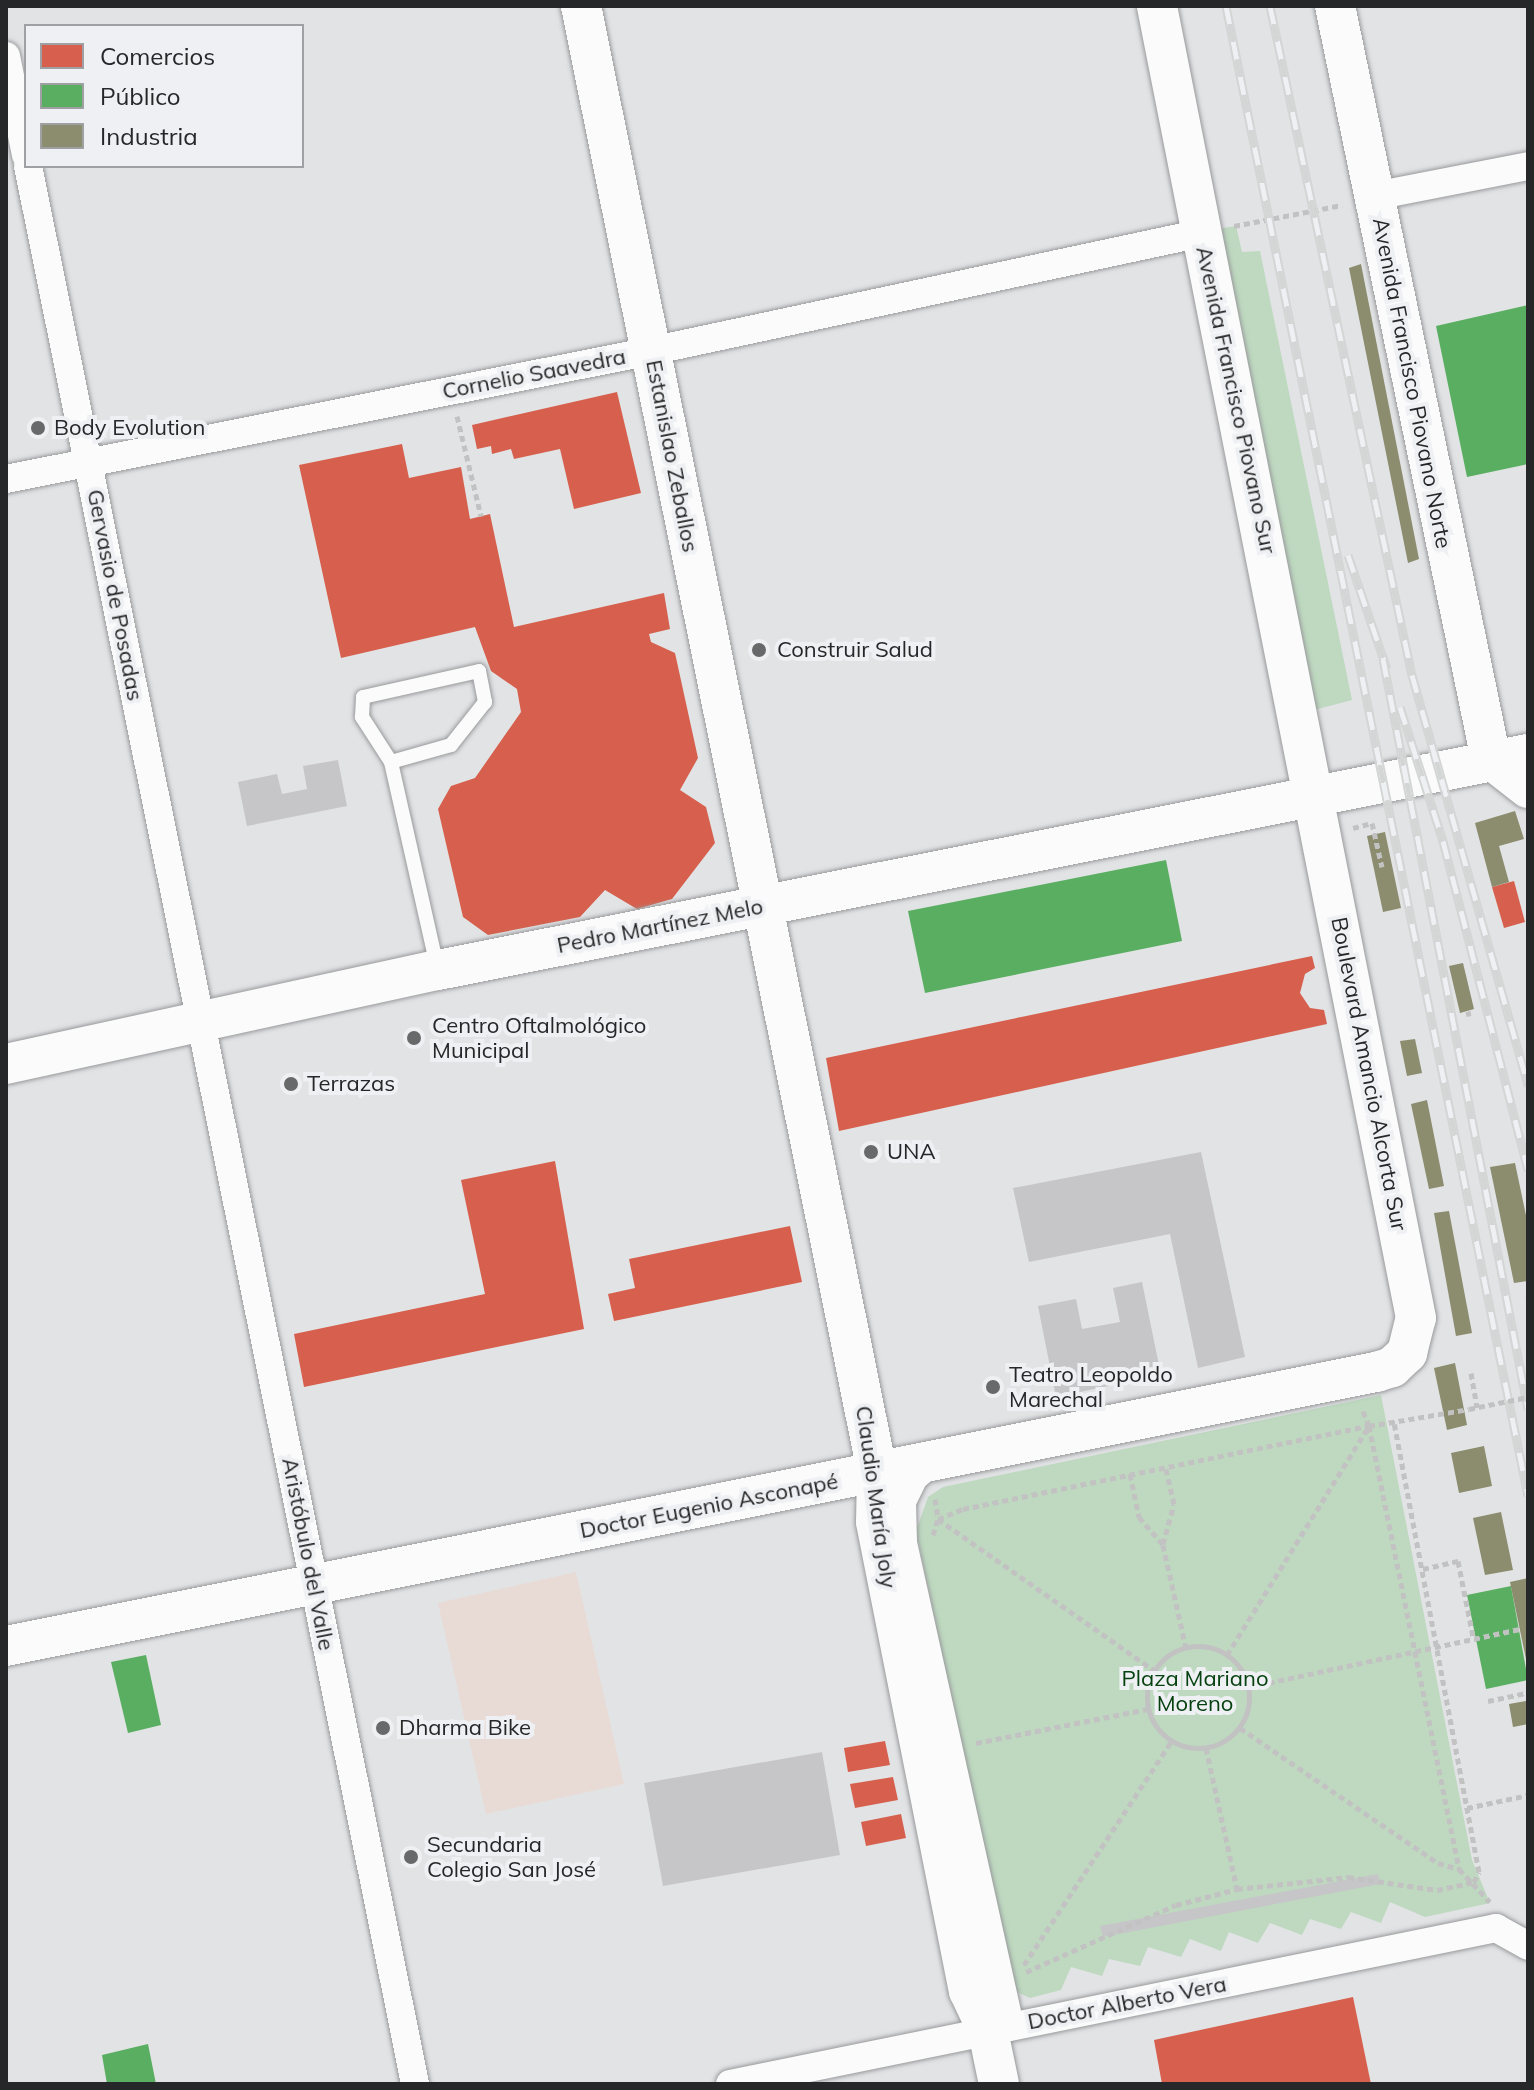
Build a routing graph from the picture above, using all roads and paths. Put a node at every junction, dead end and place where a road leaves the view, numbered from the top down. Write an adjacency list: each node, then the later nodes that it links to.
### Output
1 (581, 6): 10 (street, Estanislao Zeballos)
2 (1157, 6): 9 (street, Avenida Francisco Piovano Sur)
3 (1335, 6): 8 (street, Avenida Francisco Piovano Norte)
4 (6, 56): 5 (street)
5 (24, 145)
6 (1528, 166): 8 (street)
7 (28, 168): 12 (street, Gervasio de Posadas)
8 (1374, 196): 9 (path); 15 (street, Avenida Francisco Piovano Norte)
9 (1202, 233): 10 (street, Cornelio Saavedra); 18 (street, Avenida Francisco Piovano Sur)
10 (651, 351): 11 (street, Cornelio Saavedra); 21 (street, Estanislao Zeballos)
11 (451, 391): 12 (street, Cornelio Saavedra); 14 (path)
12 (88, 463): 13 (street, Cornelio Saavedra); 23 (street, Gervasio de Posadas)
13 (6, 479)
14 (481, 516)
15 (1509, 757): 17 (street); 18 (street, Pedro Martínez Melo)
16 (391, 762): 16 (lane); 22 (lane)
17 (1528, 788)
18 (1316, 794): 19 (street, Boulevard Amancio Alcorta Sur); 21 (street, Pedro Martínez Melo)
19 (1326, 851): 20 (path); 25 (street, Boulevard Amancio Alcorta Sur)
20 (1382, 867)
21 (762, 906): 22 (street, Pedro Martínez Melo); 34 (street, Claudio María Joly)
22 (438, 970): 23 (street, Pedro Martínez Melo)
23 (202, 1024): 24 (street, Pedro Martínez Melo); 40 (street, Aristóbulo del Valle)
24 (6, 1064)
25 (1407, 1353): 32 (street, Doctor Eugenio Asconapé)
26 (1471, 1373): 29 (path)
27 (1528, 1397): 29 (path, bridge)
28 (1359, 1401): 31 (path)
29 (1477, 1407): 30 (path)
30 (1398, 1424): 31 (path); 39 (path)
31 (1369, 1426): 33 (path); 46 (path); 47 (path)
32 (932, 1462): 34 (street, Doctor Eugenio Asconapé); 36 (path); 68 (street, Claudio María Joly)
33 (1165, 1466): 35 (path); 37 (path)
34 (877, 1472): 40 (street, Doctor Eugenio Asconapé); 68 (street, Claudio María Joly)
35 (1130, 1474): 36 (path); 37 (path)
36 (938, 1519): 38 (path); 48 (path)
37 (1163, 1545): 45 (path)
38 (929, 1548)
39 (1423, 1569): 42 (path); 43 (path)
40 (314, 1584): 44 (street, Doctor Eugenio Asconapé); 69 (street, Aristóbulo del Valle)
41 (1520, 1629): 42 (path)
42 (1473, 1637): 43 (path)
43 (1438, 1644): 46 (path); 60 (path)
44 (6, 1646)
45 (1186, 1648): 47 (path); 48 (path)
46 (1417, 1654): 49 (path); 61 (path)
47 (1227, 1655): 49 (path)
48 (1154, 1670): 52 (path)
49 (1249, 1687): 53 (path)
50 (1525, 1693): 51 (path)
51 (1488, 1701)
52 (1147, 1709): 55 (path); 56 (path)
53 (1240, 1728): 57 (path); 61 (path)
54 (968, 1729): 56 (path)
55 (1171, 1742): 57 (path); 67 (path)
56 (971, 1744): 58 (path)
57 (1206, 1748): 63 (path)
58 (974, 1760)
59 (1528, 1795): 60 (path)
60 (1467, 1808): 62 (path)
61 (1459, 1869): 62 (path)
62 (1474, 1882): 63 (path); 64 (path)
63 (1237, 1889): 67 (path)
64 (1496, 1928): 65 (street); 68 (street, Doctor Alberto Vera)
65 (1525, 1942)
66 (1014, 1959): 67 (path)
67 (1018, 1974)
68 (999, 2028): 70 (street, Doctor Alberto Vera); 71 (street, Claudio María Joly)
69 (415, 2084)
70 (730, 2084)
71 (999, 2084)

